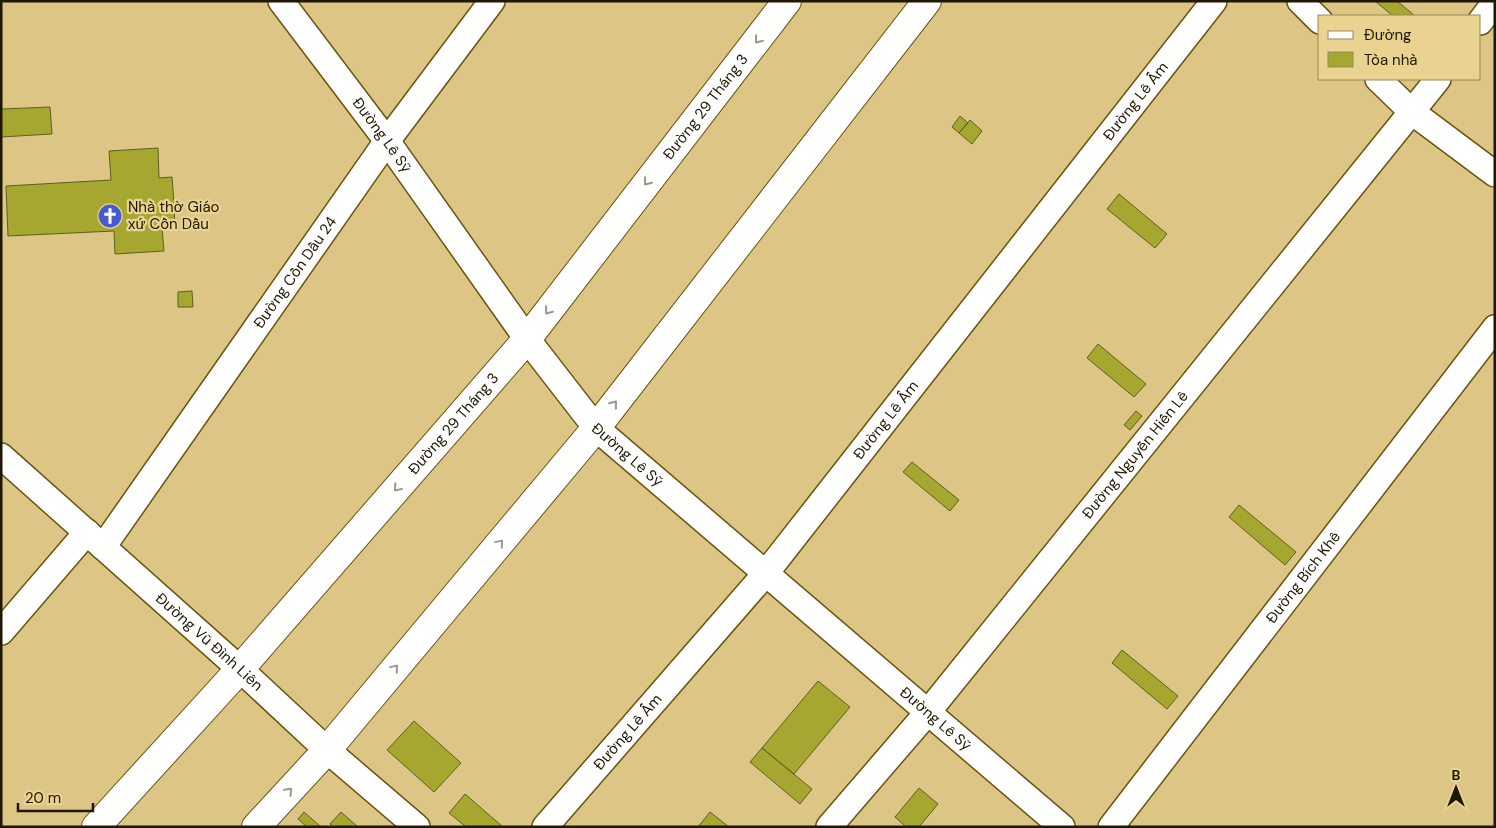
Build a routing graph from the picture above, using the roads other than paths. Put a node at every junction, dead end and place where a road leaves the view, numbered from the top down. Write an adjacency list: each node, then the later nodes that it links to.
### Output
1 (281, 1): 13 (street, Đường Lê Sỹ)
2 (492, 1): 13 (street, Đường Cồn Dầu 24)
3 (787, 1): 16 (street, Đường 29 Tháng 3, one-way to 16)
4 (928, 1): 17 (street, one-way to 4)
5 (1214, 1): 20 (street, Đường Lê Ấm)
6 (1300, 1): 8 (street)
7 (1495, 2): 9 (street)
8 (1318, 19)
9 (1481, 21)
10 (1379, 80): 12 (street)
11 (1437, 80): 12 (street, Đường Nguyễn Hiến Lê)
12 (1412, 112): 14 (street); 23 (street, Đường Nguyễn Hiến Lê)
13 (387, 141): 16 (street, Đường Lê Sỹ); 19 (street, Đường Cồn Dầu 24)
14 (1495, 174)
15 (1495, 328): 31 (street, Đường Bích Khê)
16 (527, 339): 17 (street, Đường Lê Sỹ); 22 (street, Đường 29 Tháng 3, one-way to 22)
17 (596, 428): 20 (street, Đường Lê Sỹ); 24 (street, one-way to 17)
18 (1, 456): 19 (street, Đường Vũ Đình Liên)
19 (95, 540): 21 (street, Đường Cồn Dầu 24); 22 (street, Đường Vũ Đình Liên)
20 (766, 573): 23 (street, Đường Lê Sỹ); 28 (street, Đường Lê Ấm)
21 (1, 632)
22 (240, 669): 24 (street, Đường Vũ Đình Liên); 25 (street, Đường 29 Tháng 3)
23 (928, 712): 29 (street, Đường Nguyễn Hiến Lê); 30 (street, Đường Lê Sỹ)
24 (327, 750): 26 (street, one-way to 24); 27 (street, Đường Vũ Đình Liên)
25 (96, 827)
26 (256, 827)
27 (417, 827)
28 (544, 827)
29 (829, 827)
30 (1062, 827)
31 (1111, 827)

